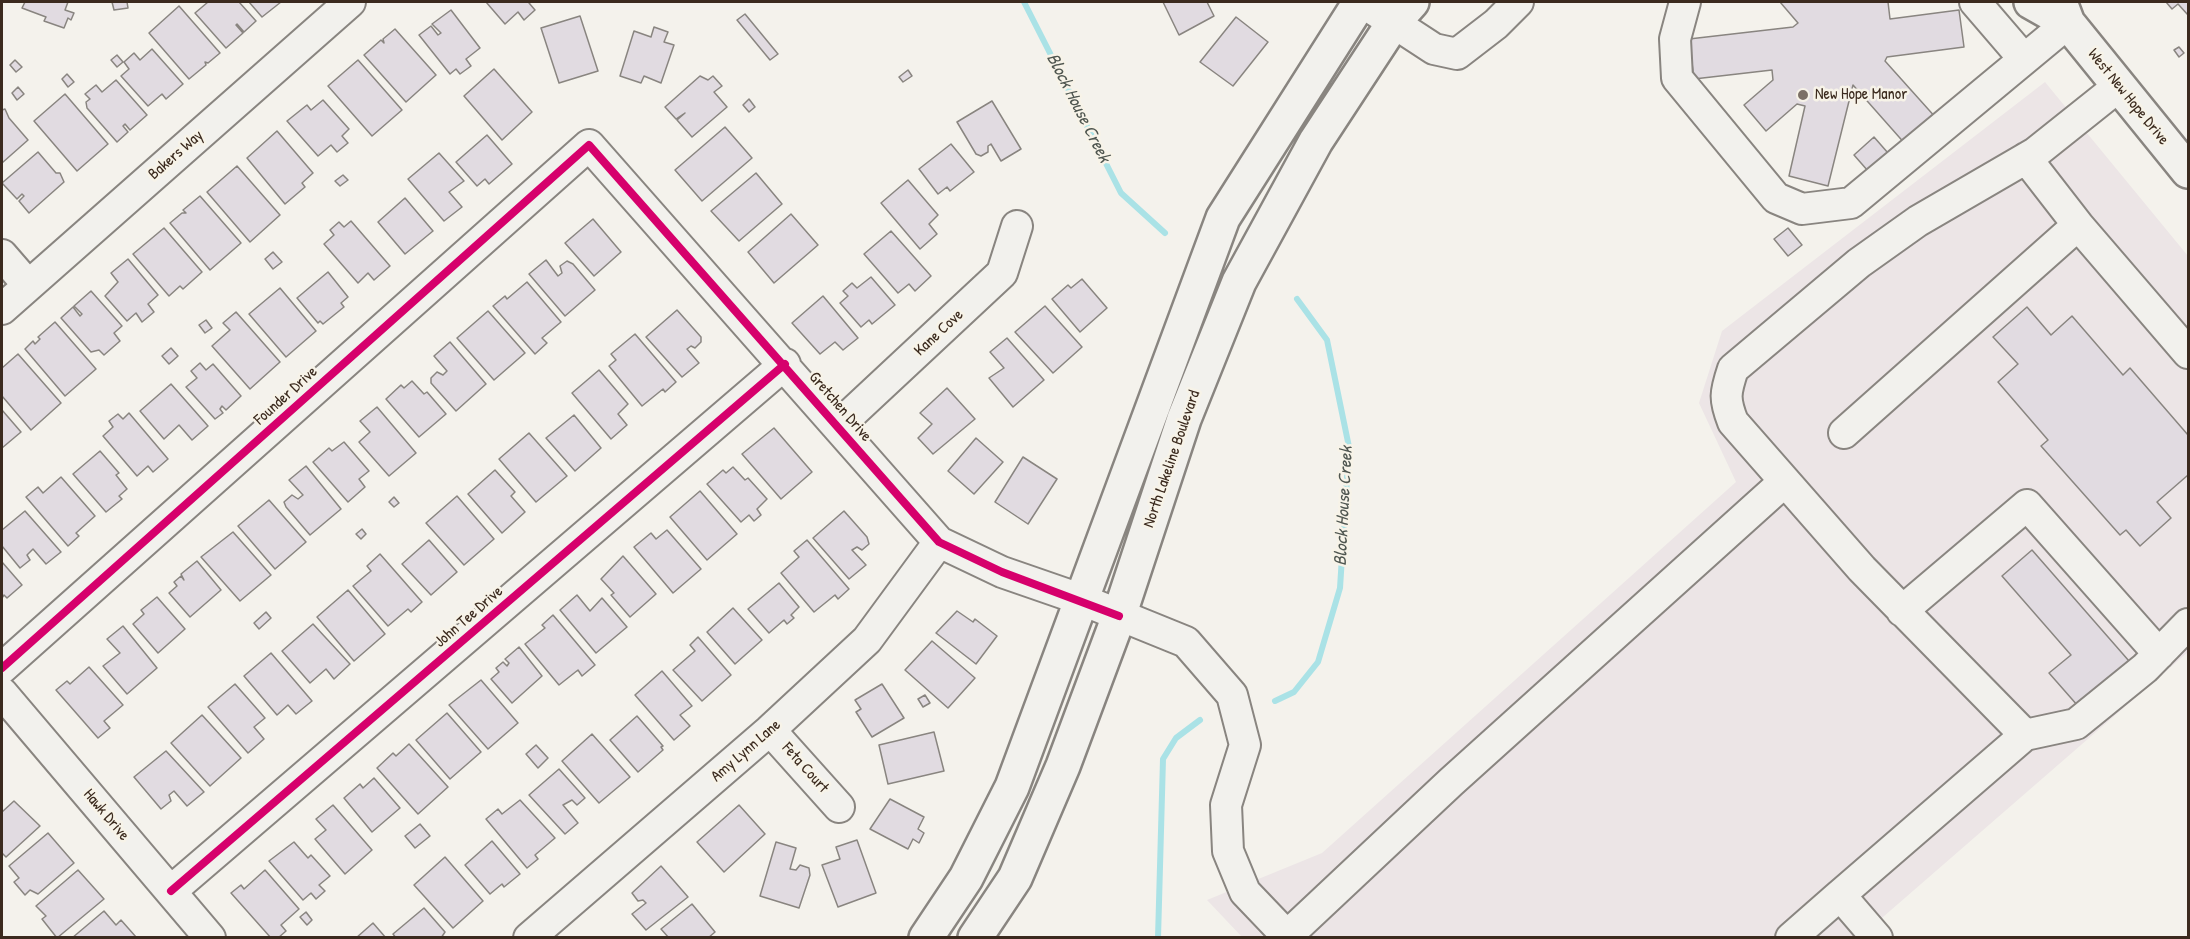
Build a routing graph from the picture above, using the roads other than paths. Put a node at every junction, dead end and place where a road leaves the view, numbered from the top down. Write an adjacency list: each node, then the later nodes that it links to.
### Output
1 (350, 2): 17 (street, Bakers Way)
2 (1361, 2): 7 (street); 25 (main road)
3 (1518, 2): 7 (street)
4 (1685, 2): 9 (street)
5 (1975, 2): 9 (street)
6 (2031, 2): 8 (main road, West New Hope Drive)
7 (1403, 12): 27 (main road, North Lakeline Boulevard)
8 (2064, 12): 9 (street); 10 (main road, West New Hope Drive)
9 (2024, 60)
10 (2119, 86): 12 (street); 13 (main road, West New Hope Drive)
11 (589, 145): 20 (street, Gretchen Drive); 30 (street, Founder Drive)
12 (2026, 158): 14 (street); 23 (street)
13 (2188, 171)
14 (2079, 225): 19 (street); 22 (street)
15 (1017, 226): 21 (street, Kane Cove)
16 (2, 255): 17 (street)
17 (28, 285): 18 (street, Bakers Way)
18 (2, 309)
19 (2188, 353)
20 (785, 364): 21 (street, Gretchen Drive); 35 (street, John Tee Drive)
21 (838, 426): 24 (street, Gretchen Drive)
22 (1844, 433)
23 (1784, 482): 26 (street); 38 (street)
24 (939, 542): 25 (street, Gretchen Drive); 32 (street, Amy Lynn Lane)
25 (1080, 599): 27 (street, Gretchen Drive); 40 (main road)
26 (1902, 611): 29 (street); 33 (street)
27 (1119, 616): 38 (street, Gretchen Drive); 41 (main road, North Lakeline Boulevard)
28 (2188, 624): 29 (street)
29 (2159, 654): 33 (street)
30 (2, 668)
31 (2, 693): 35 (street, Hawk Drive)
32 (770, 730): 34 (street, Feta Court); 37 (street, Amy Lynn Lane)
33 (2025, 735): 36 (street)
34 (839, 807)
35 (171, 891): 39 (street, Hawk Drive)
36 (1840, 895): 42 (street); 43 (street)
37 (547, 932)
38 (1288, 937)
39 (210, 938)
40 (926, 938)
41 (975, 938)
42 (1791, 938)
43 (1877, 938)

